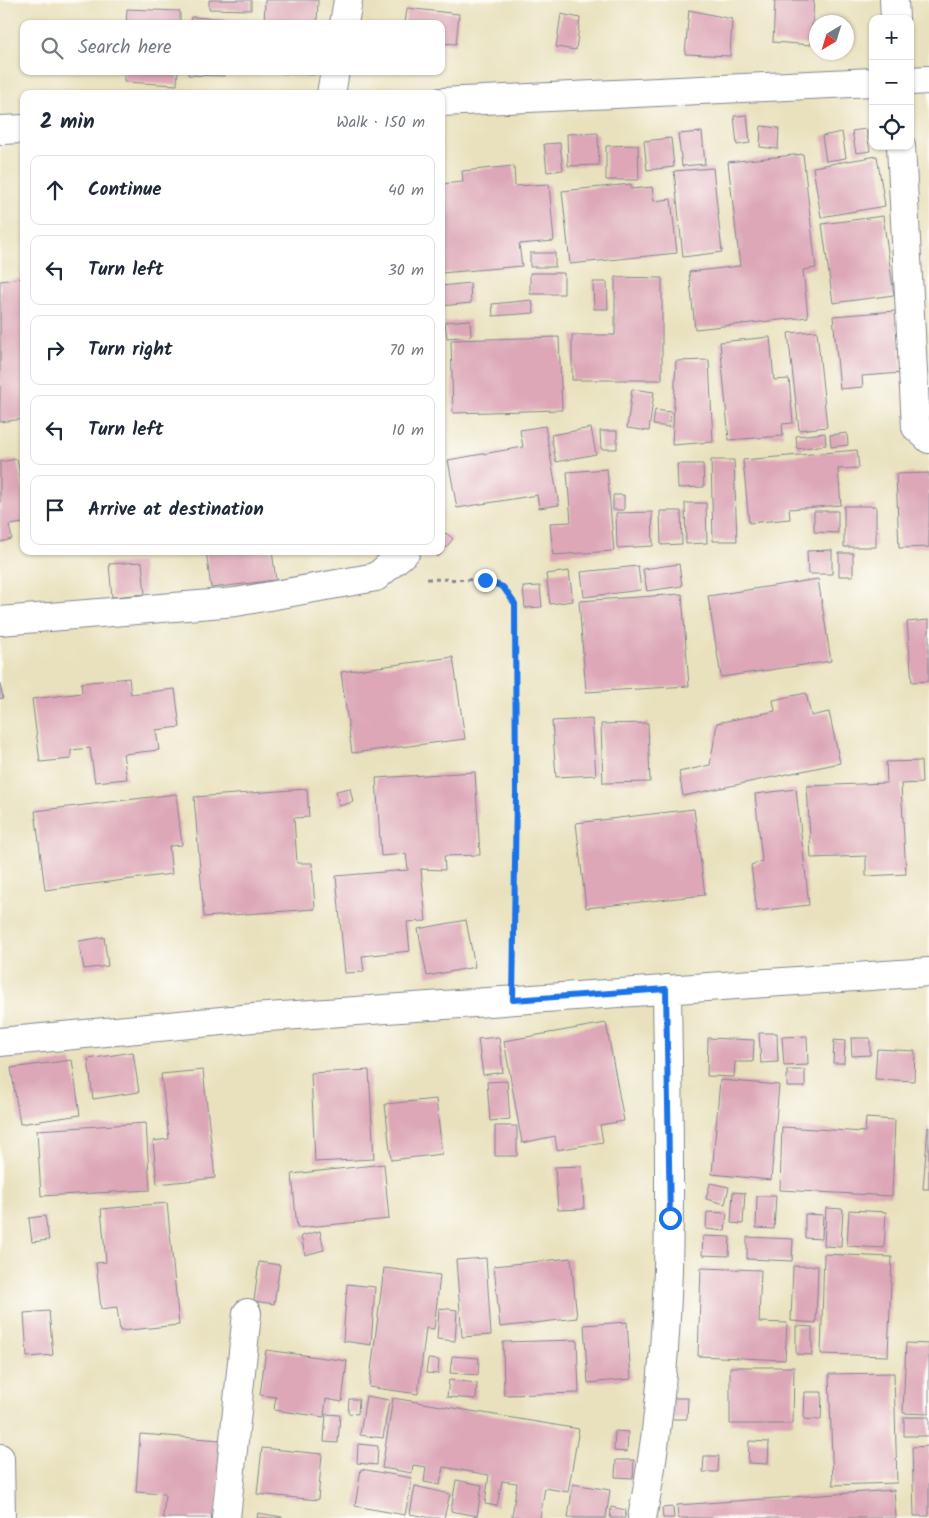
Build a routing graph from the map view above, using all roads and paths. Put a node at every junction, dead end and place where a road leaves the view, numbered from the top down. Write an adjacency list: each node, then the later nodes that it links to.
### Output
1 (348, 0): 4 (street)
2 (894, 0): 3 (street)
3 (895, 15)
4 (345, 20)
5 (334, 75): 9 (street)
6 (929, 80): 7 (street)
7 (914, 81)
8 (869, 82): 10 (street)
9 (332, 90)
10 (445, 102)
11 (20, 128): 12 (street)
12 (0, 130)
13 (901, 150): 14 (street)
14 (929, 439)
15 (402, 555): 16 (street)
16 (376, 578): 17 (street); 20 (path)
17 (0, 621)
18 (929, 972): 19 (street)
19 (666, 989): 20 (street); 26 (street)
20 (513, 1000): 21 (street)
21 (0, 1042)
22 (247, 1313): 25 (street)
23 (0, 1458): 24 (street)
24 (1, 1518)
25 (226, 1518)
26 (642, 1518)

